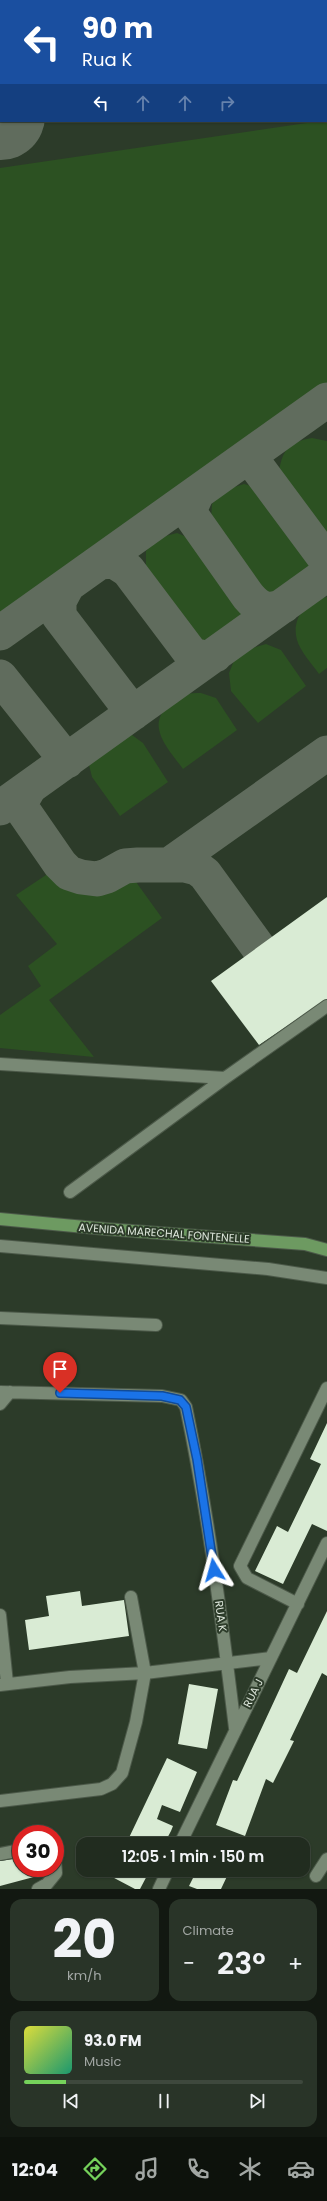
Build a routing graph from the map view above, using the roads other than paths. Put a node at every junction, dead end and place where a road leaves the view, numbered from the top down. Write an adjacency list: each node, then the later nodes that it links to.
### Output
1 (327, 1006): 3 (street)
2 (0, 1064): 3 (street)
3 (225, 1078): 4 (street)
4 (70, 1192)
5 (0, 1219): 7 (main road, AVENIDA MARECHAL FONTENELLE)
6 (0, 1246): 8 (street)
7 (327, 1250)
8 (327, 1278)
9 (0, 1318): 10 (street)
10 (156, 1325)
11 (327, 1388): 16 (street)
12 (5, 1392): 13 (street); 19 (street, RUA K)
13 (0, 1404)
14 (327, 1543): 16 (street, RUA J)
15 (132, 1598): 20 (street)
16 (298, 1604): 18 (street, RUA J)
17 (0, 1615): 21 (street)
18 (271, 1658): 19 (street); 22 (street, RUA J)
19 (227, 1664): 20 (street); 22 (street, RUA K)
20 (145, 1673): 21 (street); 23 (street)
21 (4, 1684)
22 (235, 1728): 24 (street, RUA J)
23 (0, 1801)
24 (183, 1837)
25 (12, 1852): 26 (street)
26 (0, 1854)
27 (327, 1859): 28 (street)
28 (316, 1876)
29 (53, 1877): 31 (street)
30 (165, 1877): 32 (street)
31 (38, 1889)
32 (159, 1889)

